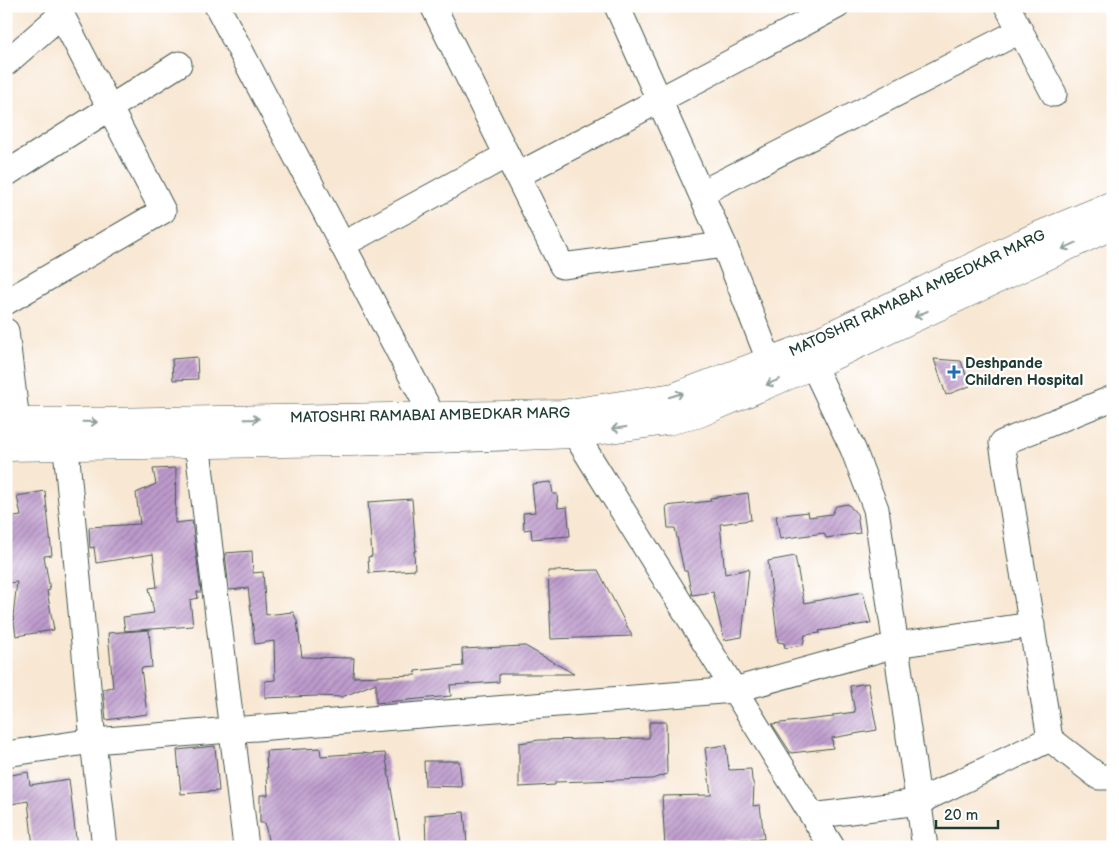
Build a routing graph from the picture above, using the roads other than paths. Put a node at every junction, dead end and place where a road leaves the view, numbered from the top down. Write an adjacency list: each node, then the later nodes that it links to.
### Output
1 (217, 6): 18 (street)
2 (433, 6): 13 (street)
3 (617, 6): 11 (street)
4 (837, 6): 11 (street)
5 (1007, 6): 7 (street)
6 (59, 11): 8 (street); 12 (street)
7 (1020, 31): 10 (street); 15 (street)
8 (6, 63)
9 (179, 64): 12 (street)
10 (1054, 94)
11 (659, 100): 13 (street); 15 (street)
12 (109, 108): 14 (street); 20 (street)
13 (512, 165): 18 (street); 19 (street)
14 (6, 174)
15 (701, 193): 19 (street)
16 (1113, 205): 22 (street, MATOSHRI RAMABAI AMBEDKAR MARG)
17 (1113, 225): 22 (street, one-way to 22)
18 (342, 245): 25 (street)
19 (724, 245): 23 (street)
20 (6, 302)
21 (6, 331): 26 (street)
22 (809, 356): 23 (street, MATOSHRI RAMABAI AMBEDKAR MARG); 27 (street, one-way to 27); 32 (street)
23 (769, 360): 27 (street, MATOSHRI RAMABAI AMBEDKAR MARG, one-way to 23)
24 (1113, 398): 31 (street)
25 (433, 417): 27 (street, MATOSHRI RAMABAI AMBEDKAR MARG); 28 (street, MATOSHRI RAMABAI AMBEDKAR MARG, one-way to 25)
26 (12, 422): 29 (street, MATOSHRI RAMABAI AMBEDKAR MARG)
27 (569, 424): 28 (street); 33 (street)
28 (196, 432): 29 (street, MATOSHRI RAMABAI AMBEDKAR MARG); 34 (street)
29 (64, 434): 30 (street); 36 (street)
30 (6, 447)
31 (1032, 625): 32 (street); 35 (street)
32 (896, 645): 33 (street); 39 (street)
33 (734, 690): 34 (street); 40 (street)
34 (232, 730): 36 (street); 42 (street)
35 (1050, 740): 38 (street); 39 (street)
36 (93, 741): 37 (street); 41 (street)
37 (6, 754)
38 (1113, 777)
39 (918, 802): 40 (street); 44 (street)
40 (813, 816): 43 (street)
41 (105, 847)
42 (246, 847)
43 (832, 847)
44 (925, 847)

